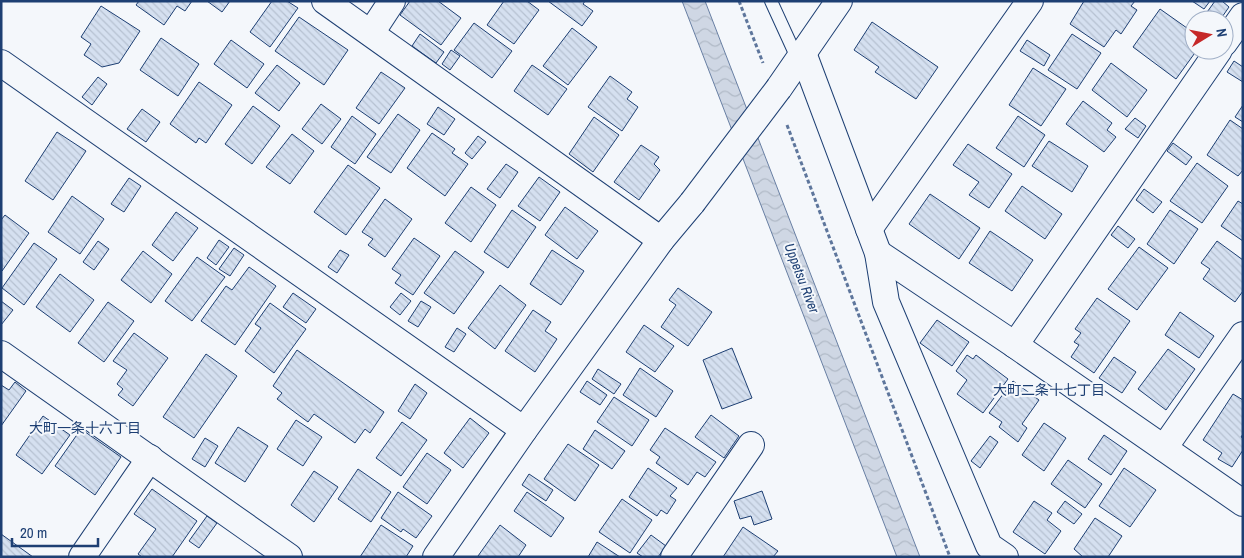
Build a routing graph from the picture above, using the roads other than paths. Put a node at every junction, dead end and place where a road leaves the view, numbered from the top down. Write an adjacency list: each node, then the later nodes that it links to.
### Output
1 (325, 1): 8 (street)
2 (392, 1): 8 (street)
3 (771, 1): 9 (lane)
4 (839, 1): 9 (street)
5 (1030, 1): 12 (street)
6 (1243, 16): 7 (street)
7 (1234, 29)
8 (371, 33): 13 (street)
9 (801, 57): 12 (street); 13 (street, bridge)
10 (1212, 60): 16 (street)
11 (1, 63): 18 (street)
12 (869, 229): 14 (street)
13 (661, 240): 18 (street)
14 (878, 253): 16 (street); 27 (street)
15 (1243, 335): 20 (street)
16 (1015, 345): 20 (street)
17 (1, 354): 21 (street)
18 (524, 430): 25 (street)
19 (751, 445): 26 (street)
20 (1164, 448): 22 (street)
21 (150, 458): 23 (street); 24 (street)
22 (1243, 503)
23 (82, 557)
24 (290, 557)
25 (436, 557)
26 (674, 557)
27 (1005, 557)

